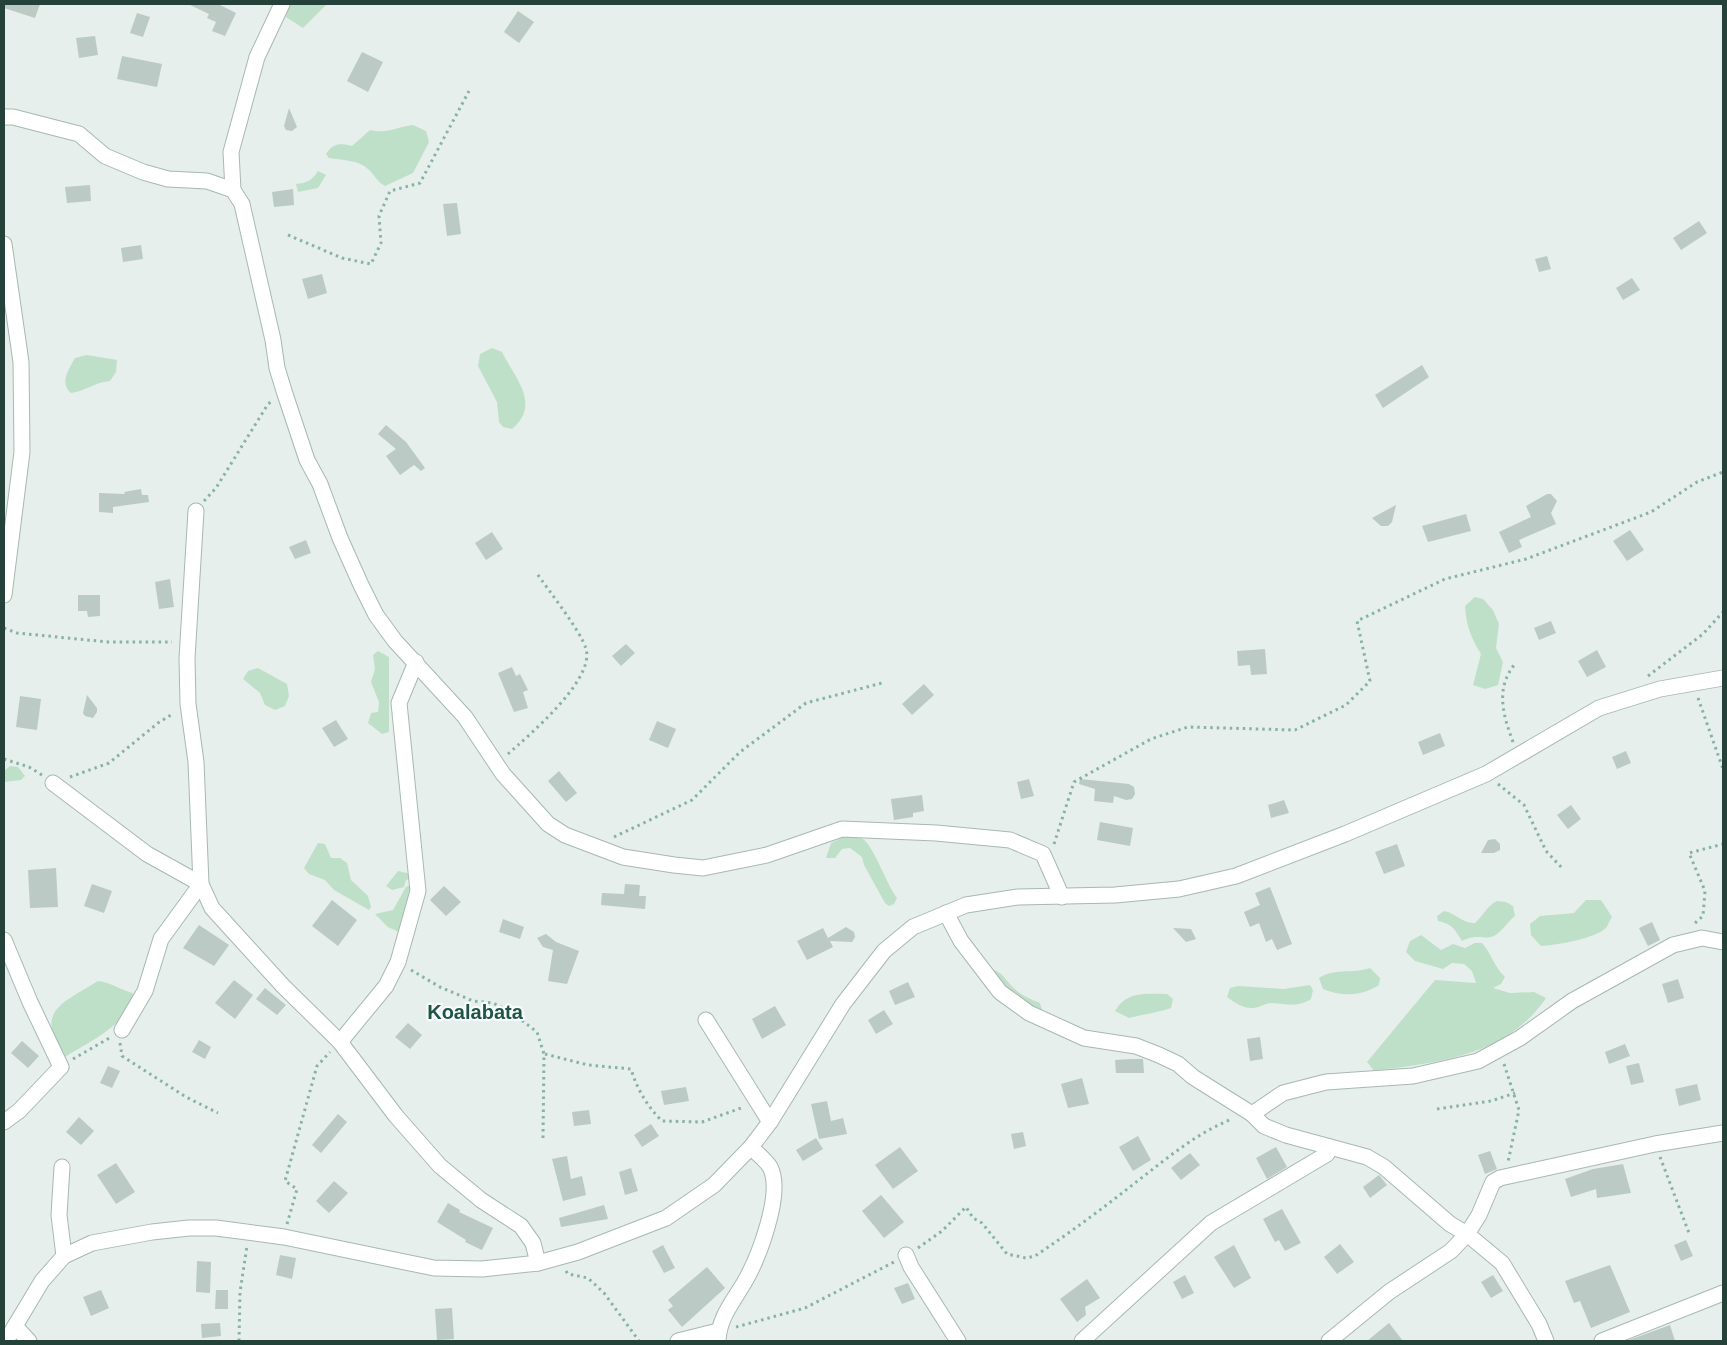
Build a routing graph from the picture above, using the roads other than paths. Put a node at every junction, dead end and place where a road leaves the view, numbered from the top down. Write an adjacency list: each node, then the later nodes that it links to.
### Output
1 (282, 4): 3 (street)
2 (4, 117): 3 (street)
3 (233, 190): 7 (street)
4 (4, 244): 6 (street)
5 (196, 510): 10 (street)
6 (4, 595)
7 (416, 662): 11 (street); 18 (street)
8 (1723, 678): 11 (street)
9 (53, 783): 10 (street)
10 (201, 884): 17 (street); 18 (street)
11 (1062, 897): 12 (street)
12 (946, 913): 19 (street); 21 (street)
13 (4, 940): 15 (street)
14 (1723, 942): 19 (street)
15 (7, 960): 20 (street)
16 (706, 1020): 21 (street)
17 (122, 1030)
18 (340, 1042): 29 (street)
19 (1252, 1114): 24 (street)
20 (4, 1122)
21 (770, 1122): 23 (street)
22 (1723, 1133): 26 (street)
23 (751, 1147): 29 (street); 32 (street)
24 (1329, 1147): 26 (street); 37 (street)
25 (62, 1167): 27 (street)
26 (1467, 1234): 38 (street); 39 (street)
27 (64, 1256): 29 (street); 31 (street)
28 (906, 1256): 36 (street)
29 (538, 1264)
30 (1723, 1293): 40 (street)
31 (15, 1326): 33 (street); 34 (street)
32 (718, 1336): 35 (street)
33 (6, 1341)
34 (29, 1341)
35 (678, 1341)
36 (958, 1341)
37 (1082, 1341)
38 (1329, 1341)
39 (1546, 1341)
40 (1602, 1341)

